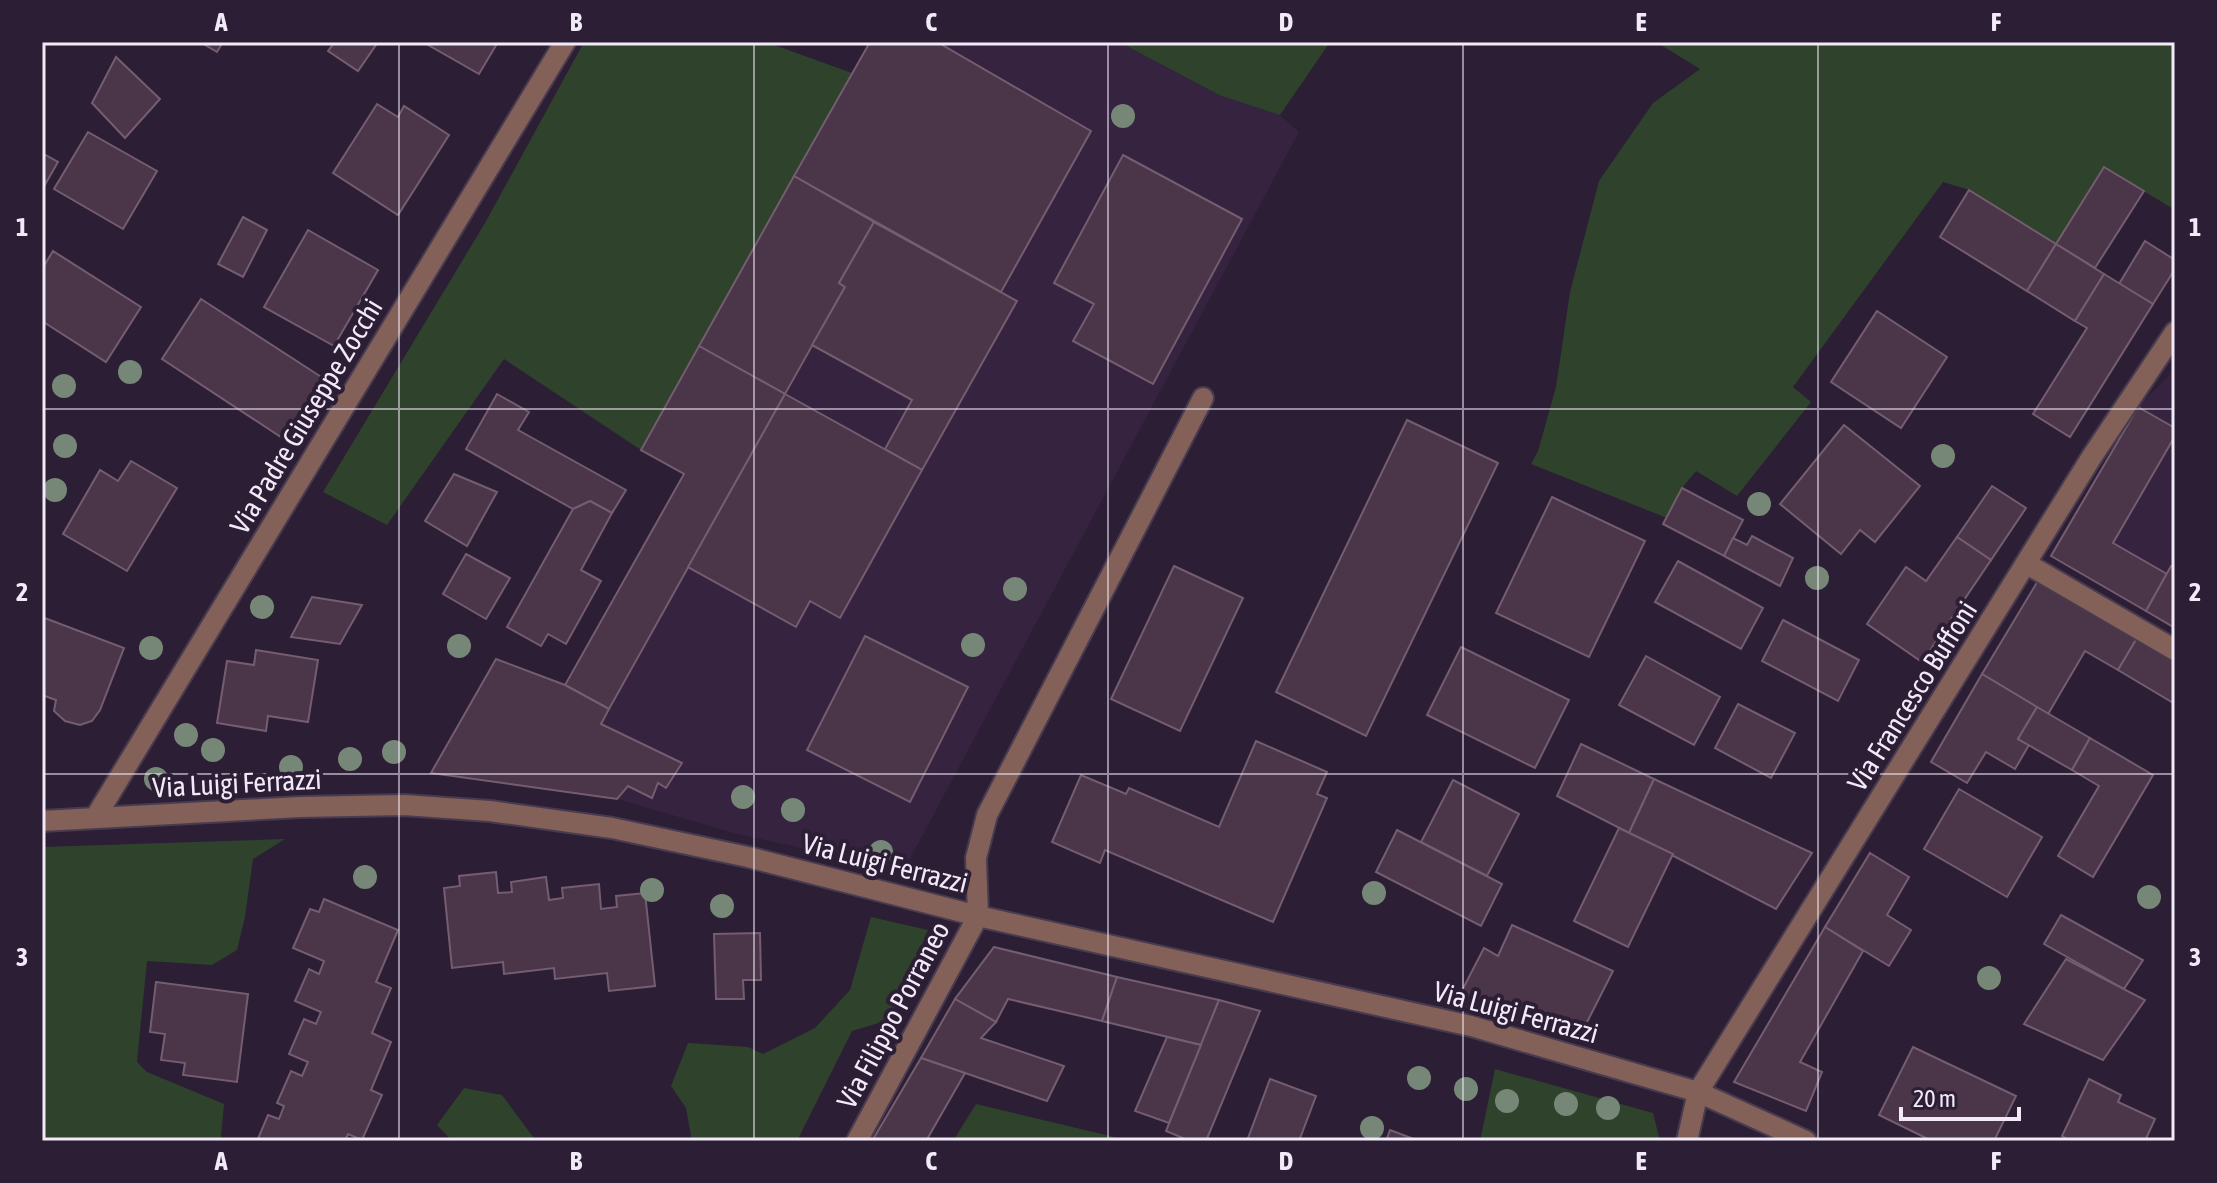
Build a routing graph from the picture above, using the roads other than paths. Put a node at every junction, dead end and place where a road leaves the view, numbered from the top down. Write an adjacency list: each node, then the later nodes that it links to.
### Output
1 (565, 42): 6 (street, Via Padre Giuseppe Zocchi)
2 (2175, 332): 4 (street, Via Francesco Buffoni)
3 (1203, 398): 8 (street)
4 (2027, 564): 5 (street); 9 (street, Via Francesco Buffoni)
5 (2175, 650)
6 (95, 818): 7 (street, Via Luigi Ferrazzi); 8 (street, Via Luigi Ferrazzi)
7 (42, 821)
8 (978, 916): 9 (street, Via Luigi Ferrazzi); 10 (street, Via Filippo Porraneo)
9 (1698, 1092): 11 (street, Via Francesco Buffoni); 12 (street, Via Luigi Ferrazzi)
10 (857, 1141)
11 (1687, 1141)
12 (1806, 1141)

